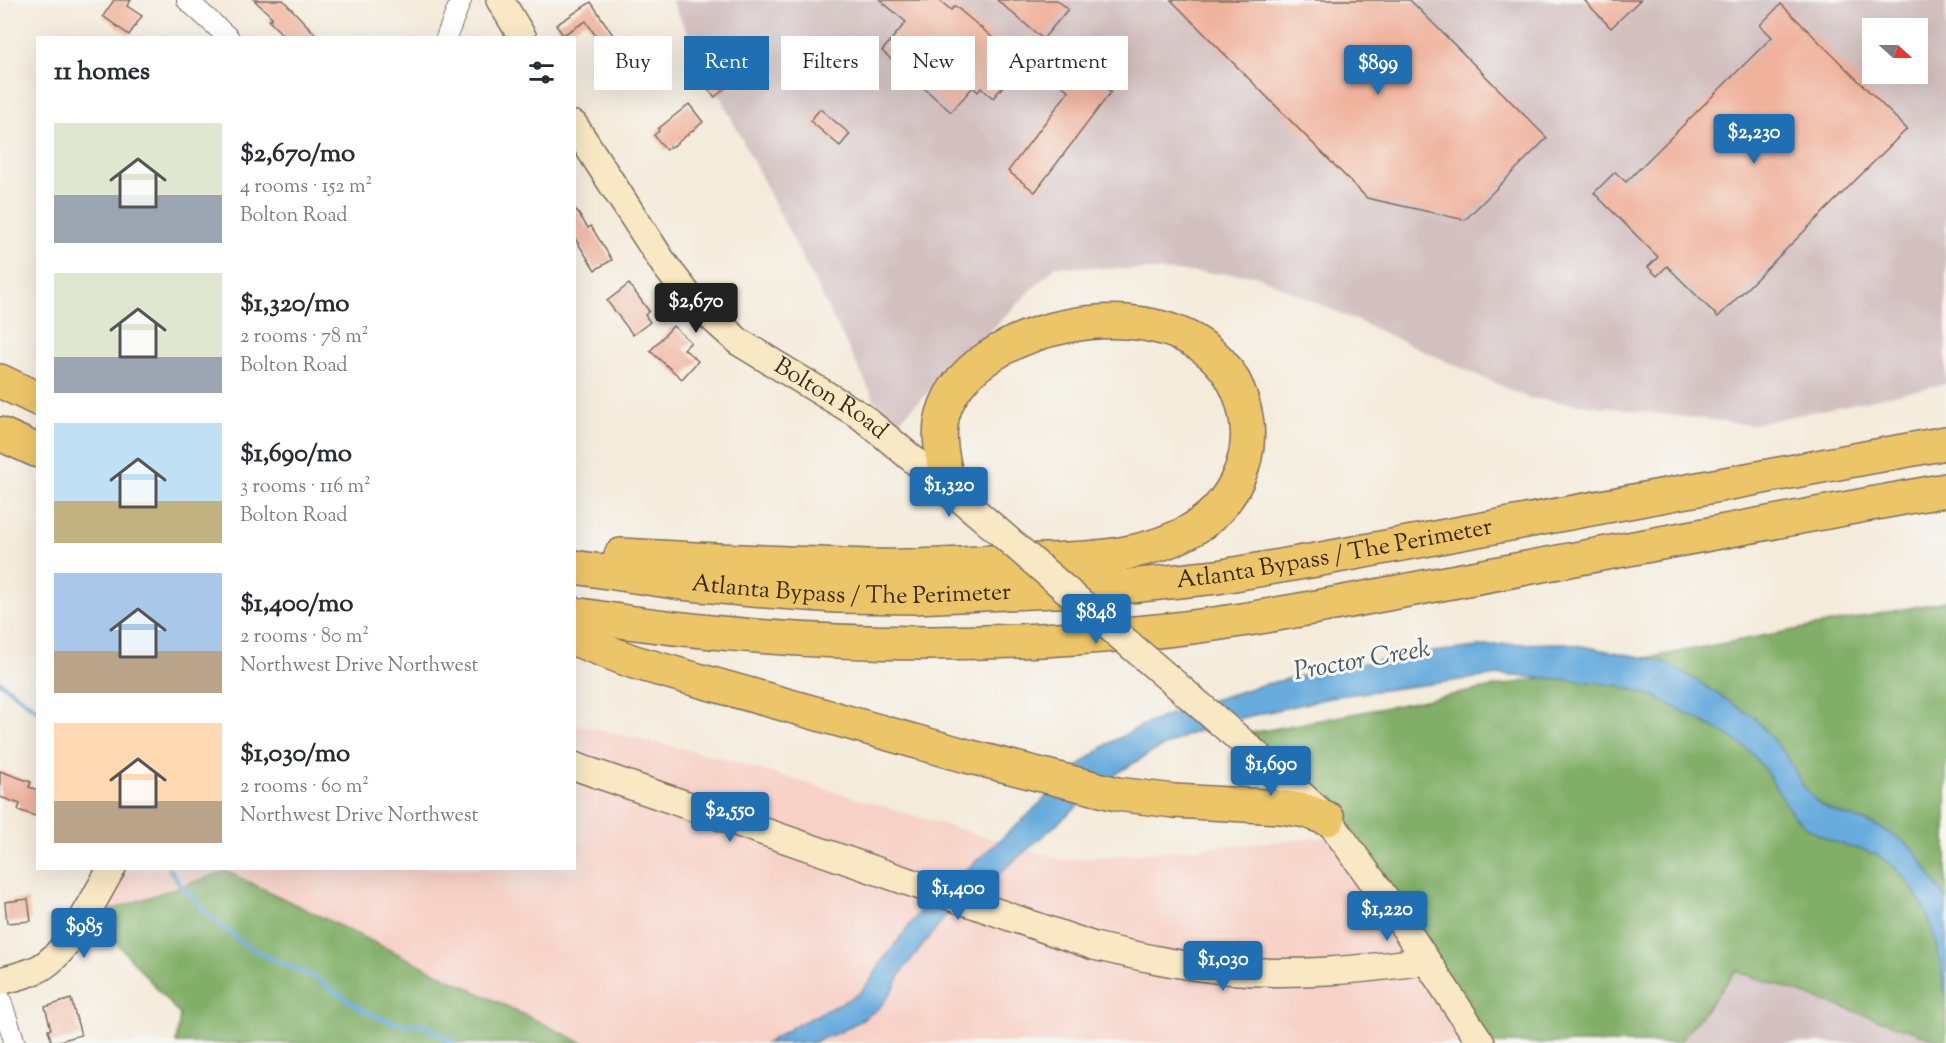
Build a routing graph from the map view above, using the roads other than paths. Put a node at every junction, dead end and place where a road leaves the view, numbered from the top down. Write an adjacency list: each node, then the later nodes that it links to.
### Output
1 (187, 0): 4 (street)
2 (461, 0): 5 (street)
3 (501, 0): 6 (main road)
4 (227, 36)
5 (447, 36)
6 (522, 36)
7 (576, 128): 13 (main road, Bolton Road)
8 (0, 381): 9 (highway)
9 (36, 398)
10 (0, 434): 12 (highway)
11 (1946, 443): 16 (highway, Atlanta Bypass / The Perimeter)
12 (36, 450)
13 (950, 490): 15 (highway); 20 (main road, Bolton Road, bridge)
14 (1946, 490): 17 (highway, Atlanta Bypass / The Perimeter)
15 (576, 552)
16 (576, 567)
17 (576, 614)
18 (576, 640): 20 (highway)
19 (576, 767): 22 (main road)
20 (1328, 819): 22 (main road, Bolton Road)
21 (111, 870): 23 (main road)
22 (1426, 961): 26 (main road, Bolton Road)
23 (0, 981)
24 (0, 998): 25 (street)
25 (15, 1043)
26 (1481, 1043)

